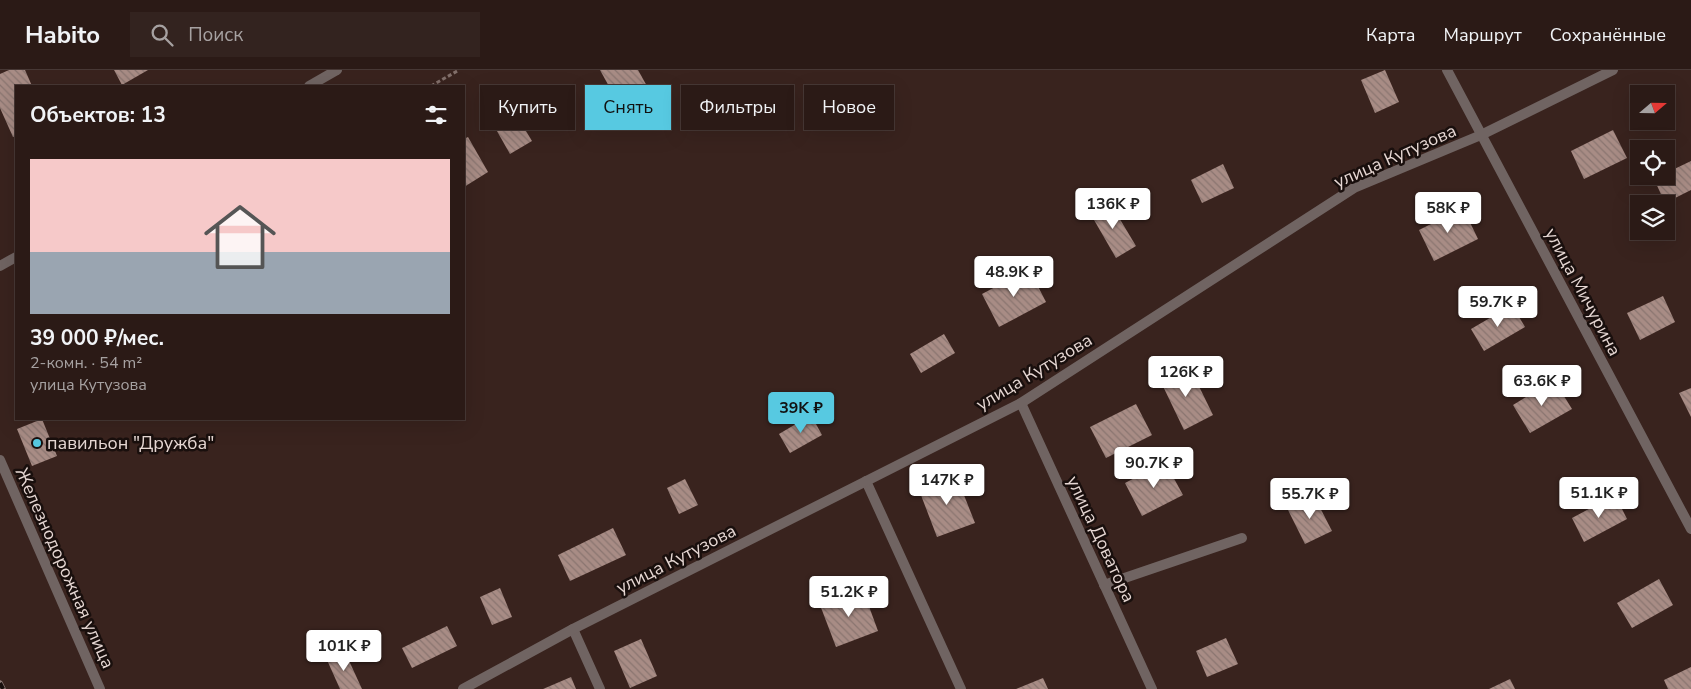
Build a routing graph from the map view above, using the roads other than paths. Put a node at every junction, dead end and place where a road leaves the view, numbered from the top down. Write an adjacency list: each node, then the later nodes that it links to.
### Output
1 (337, 70): 4 (street)
2 (1447, 70): 5 (street, улица Мичурина)
3 (1613, 70): 5 (street, улица Кутузова)
4 (311, 85)
5 (1481, 135): 8 (street, улица Кутузова); 11 (street, улица Мичурина)
6 (15, 258): 7 (street)
7 (0, 266)
8 (1021, 403): 10 (street, улица Кутузова); 13 (street, улица Доватора)
9 (0, 460): 15 (street, Железнодорожная улица)
10 (866, 481): 14 (street, улица Кутузова); 18 (street)
11 (1691, 529)
12 (1242, 538): 13 (street)
13 (1104, 585): 19 (street, улица Доватора)
14 (573, 629): 16 (street, улица Кутузова); 17 (street)
15 (100, 689)
16 (464, 689)
17 (600, 689)
18 (961, 689)
19 (1152, 689)

